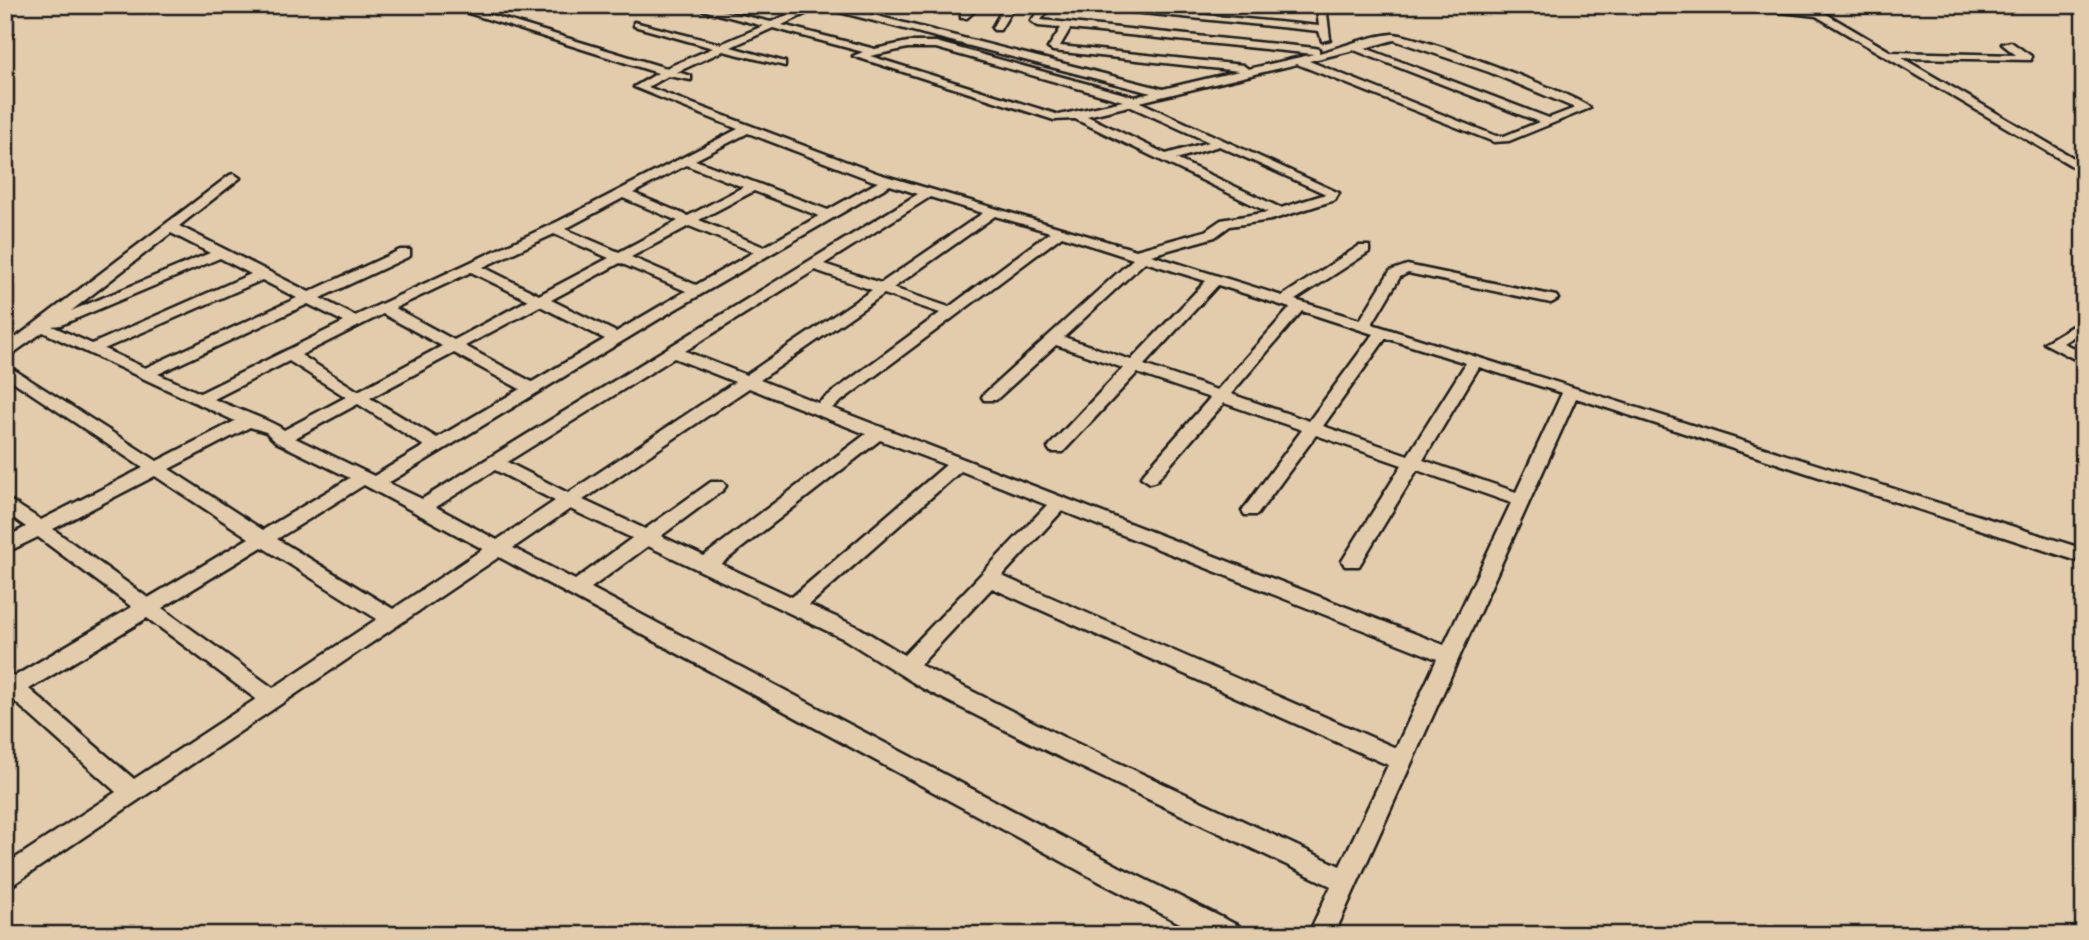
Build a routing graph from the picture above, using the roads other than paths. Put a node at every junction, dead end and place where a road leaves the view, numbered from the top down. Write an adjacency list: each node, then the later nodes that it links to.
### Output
1 (447, 5): 33 (street)
2 (820, 5): 17 (street); 26 (street)
3 (977, 5): 14 (street)
4 (1010, 5): 19 (street)
5 (1048, 5): 18 (street)
6 (1068, 5): 15 (street)
7 (1285, 5): 10 (street)
8 (1726, 5): 13 (street)
9 (1804, 5): 13 (street)
10 (1321, 7): 20 (street)
11 (706, 8): 17 (street)
12 (1215, 8): 15 (street)
13 (1817, 13): 29 (street)
14 (964, 16)
15 (1210, 19): 20 (street); 21 (street)
16 (637, 24): 23 (street)
17 (773, 25): 23 (street); 27 (street)
18 (1067, 27): 21 (street); 32 (street)
19 (997, 28)
20 (1324, 29): 28 (street)
21 (1202, 40): 28 (street)
22 (2007, 44): 29 (street)
23 (722, 47): 31 (street); 33 (street)
24 (1029, 47): 26 (street)
25 (1354, 47): 28 (street); 38 (street); 38 (street)
26 (995, 48): 35 (street)
27 (874, 51): 36 (street); 37 (street)
28 (1325, 52): 30 (street)
29 (1888, 55): 43 (street)
30 (1297, 60): 32 (street); 38 (street)
31 (781, 64)
32 (1257, 70): 35 (street)
33 (667, 72): 34 (street); 39 (street)
34 (687, 78)
35 (1163, 92): 36 (street)
36 (1131, 101): 37 (street); 40 (street)
37 (1076, 115): 41 (street)
38 (1550, 122)
39 (748, 128): 42 (street); 45 (street)
40 (1221, 142): 41 (street); 50 (street)
41 (1165, 158): 50 (street)
42 (682, 160): 46 (street); 47 (street)
43 (2084, 169)
44 (233, 178): 53 (street)
45 (888, 181): 48 (street); 51 (street)
46 (752, 187): 51 (street); 52 (street)
47 (621, 193): 52 (street); 54 (street)
48 (928, 193): 49 (street); 62 (street)
49 (993, 212): 55 (street); 66 (street)
50 (1278, 212): 60 (street)
51 (829, 215): 57 (street)
52 (688, 222): 57 (street); 61 (street)
53 (170, 227): 58 (street); 76 (street)
54 (554, 229): 61 (street); 63 (street)
55 (1060, 231): 60 (street); 73 (street)
56 (1364, 249): 71 (street)
57 (765, 252): 67 (street)
58 (221, 253): 64 (street); 76 (street)
59 (405, 253): 68 (street)
60 (1139, 256): 65 (street); 80 (street)
61 (619, 258): 67 (street); 70 (street)
62 (813, 265): 66 (street); 83 (street)
63 (470, 266): 70 (street); 72 (street)
64 (263, 274): 68 (street); 82 (street)
65 (1216, 279): 71 (street); 88 (street)
66 (880, 289): 73 (street); 91 (street)
67 (697, 291): 79 (street)
68 (309, 298): 74 (street); 90 (street)
69 (1551, 299): 77 (street)
70 (541, 300): 79 (street); 81 (street)
71 (1291, 303): 77 (street); 94 (street)
72 (383, 308): 74 (street); 81 (street)
73 (950, 312): 98 (street)
74 (355, 322): 85 (street)
75 (2084, 323): 86 (street)
76 (42, 327): 82 (street); 84 (street)
77 (1363, 327): 78 (street)
78 (1382, 332): 87 (street); 100 (street)
79 (616, 338): 92 (street)
80 (1055, 339): 88 (street); 95 (street)
81 (454, 346): 92 (street); 96 (street)
82 (92, 349): 90 (street)
83 (675, 353): 91 (street); 105 (street)
84 (5, 354)
85 (289, 355): 96 (street); 97 (street)
86 (2084, 359)
87 (1474, 362): 93 (street); 106 (street)
88 (1136, 366): 94 (street); 104 (street)
89 (5, 369): 108 (street)
90 (145, 373): 97 (street)
91 (743, 381): 98 (street); 112 (street)
92 (532, 389): 103 (street)
93 (1571, 392): 113 (street); 123 (street)
94 (1221, 396): 100 (street); 109 (street)
95 (990, 397)
96 (358, 398): 102 (street); 103 (street)
97 (201, 399): 99 (street)
98 (819, 410): 101 (street)
99 (248, 421): 102 (street); 108 (street)
100 (1312, 429): 106 (street); 117 (street)
101 (878, 433): 107 (street); 125 (street)
102 (282, 438): 110 (street)
103 (437, 446): 110 (street)
104 (1057, 449)
105 (494, 461): 112 (street); 116 (street)
106 (1413, 463): 113 (street); 124 (street)
107 (958, 464): 115 (street); 128 (street)
108 (156, 469): 118 (street); 120 (street)
109 (1150, 477)
110 (370, 480): 116 (street); 120 (street)
111 (717, 486): 119 (street)
112 (567, 500): 119 (street); 122 (street)
113 (1521, 500): 131 (street)
114 (5, 503): 118 (street)
115 (1059, 503): 126 (street); 131 (street)
116 (423, 507): 122 (street)
117 (1251, 511)
118 (39, 529): 121 (street); 129 (street)
119 (645, 537): 125 (street); 127 (street)
120 (264, 539): 129 (street); 130 (street)
121 (5, 545)
122 (498, 549): 127 (street); 130 (street)
123 (2084, 556)
124 (1352, 561)
125 (706, 565): 128 (street)
126 (990, 579): 132 (street); 135 (street)
127 (576, 589): 139 (street)
128 (795, 606): 132 (street)
129 (146, 608): 133 (street); 134 (street)
130 (394, 619): 134 (street)
131 (1448, 655): 135 (street)
132 (906, 667): 138 (street)
133 (8, 687): 136 (street)
134 (274, 700): 136 (street)
135 (1400, 760): 138 (street)
136 (134, 793): 137 (street)
137 (5, 879)
138 (1345, 881): 140 (street)
139 (1230, 935)
140 (1321, 935)

